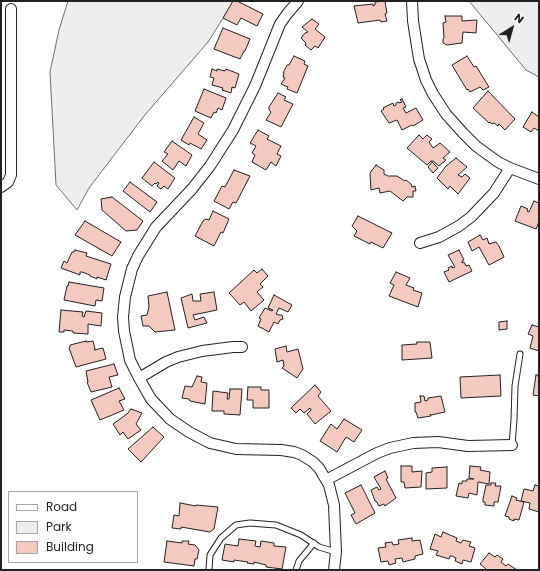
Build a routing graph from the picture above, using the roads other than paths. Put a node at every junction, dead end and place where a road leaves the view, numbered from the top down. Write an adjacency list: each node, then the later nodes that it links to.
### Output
1 (298, 1): 12 (street)
2 (412, 1): 6 (street)
3 (11, 9): 4 (street)
4 (6, 56): 5 (street)
5 (6, 121): 8 (street)
6 (510, 168): 7 (street); 9 (street)
7 (539, 179)
8 (1, 187)
9 (420, 243)
10 (242, 347): 12 (street)
11 (520, 354): 13 (lane)
12 (139, 378): 14 (street)
13 (512, 445): 14 (street)
14 (326, 480): 16 (street)
15 (314, 543): 16 (lane); 17 (lane); 18 (lane)
16 (336, 552): 19 (street)
17 (209, 570)
18 (296, 570)
19 (334, 570)

